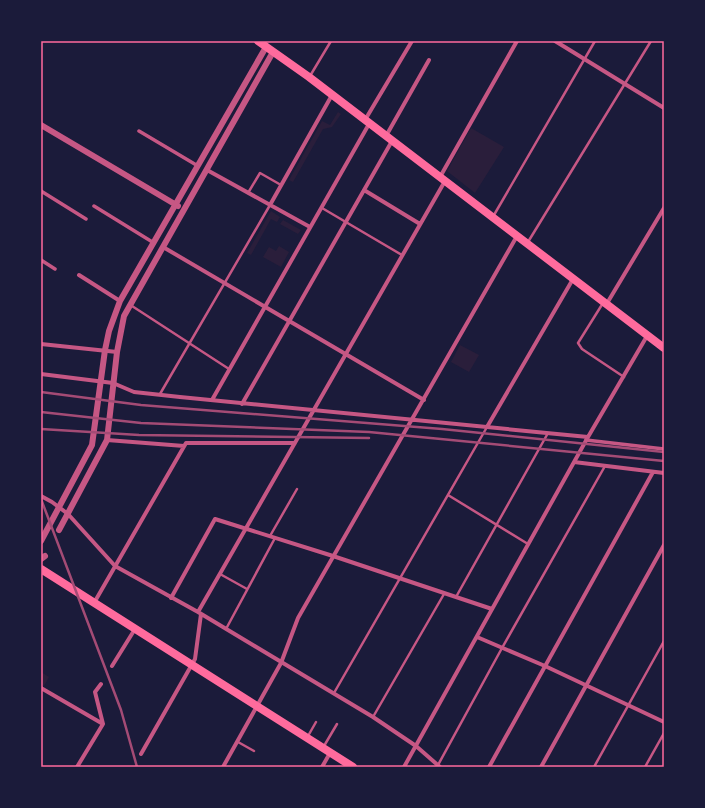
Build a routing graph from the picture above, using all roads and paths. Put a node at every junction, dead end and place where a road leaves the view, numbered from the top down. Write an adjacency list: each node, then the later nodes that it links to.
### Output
1 (258, 41): 8 (main road)
2 (332, 41): 12 (lane)
3 (412, 41): 16 (street)
4 (517, 41): 22 (street)
5 (555, 41): 10 (street)
6 (595, 41): 10 (lane)
7 (651, 41): 13 (lane)
8 (266, 47): 9 (main road); 20 (street)
9 (273, 52): 12 (main road); 21 (street)
10 (584, 59): 13 (street); 33 (lane)
11 (429, 60): 19 (street)
12 (309, 77): 14 (main road)
13 (625, 84): 15 (street); 40 (lane)
14 (332, 95): 16 (main road); 23 (street)
15 (664, 108)
16 (367, 122): 19 (main road); 30 (street)
17 (41, 125): 27 (street)
18 (140, 131): 20 (street)
19 (389, 139): 22 (main road); 24 (street)
20 (198, 166): 27 (street)
21 (207, 170): 26 (street); 32 (street)
22 (443, 179): 33 (main road); 36 (street)
23 (282, 185): 26 (lane); 28 (street)
24 (364, 190): 35 (street); 36 (street)
25 (41, 191): 34 (street)
26 (248, 193): 28 (street)
27 (175, 205): 32 (street); 39 (street)
28 (270, 205): 37 (street); 47 (lane)
29 (94, 206): 39 (street)
30 (322, 208): 35 (lane); 37 (street)
31 (664, 208): 49 (street)
32 (184, 210): 41 (street)
33 (492, 217): 38 (main road)
34 (86, 219)
35 (346, 222): 42 (lane); 52 (street)
36 (420, 224): 42 (street)
37 (310, 227): 51 (street)
38 (517, 236): 40 (main road); 67 (street)
39 (154, 243): 48 (street)
40 (527, 244): 46 (main road)
41 (164, 247): 47 (street); 50 (street)
42 (403, 255): 59 (street)
43 (41, 260): 44 (street)
44 (55, 269)
45 (79, 276): 48 (street)
46 (573, 279): 49 (main road); 71 (street)
47 (225, 284): 51 (street); 55 (lane)
48 (120, 301): 57 (street)
49 (605, 303): 53 (main road); 62 (lane)
50 (129, 304): 55 (lane); 58 (street)
51 (265, 307): 52 (street); 60 (street)
52 (290, 322): 59 (street); 68 (street)
53 (647, 336): 56 (main road); 62 (street)
54 (41, 344): 57 (street)
55 (189, 344): 60 (lane); 65 (lane)
56 (664, 348)
57 (106, 350): 58 (street); 63 (street)
58 (117, 352): 64 (street)
59 (346, 354): 67 (street); 69 (street)
60 (229, 369): 66 (street)
61 (41, 374): 63 (street)
62 (625, 377): 73 (street)
63 (101, 382): 64 (street); 85 (street)
64 (113, 383): 65 (street); 74 (street)
65 (160, 394): 66 (street)
66 (212, 400): 68 (street)
67 (424, 400): 70 (street)
68 (242, 404): 69 (street)
69 (314, 410): 70 (street); 75 (street)
70 (413, 420): 71 (street); 95 (street)
71 (486, 427): 72 (street); 83 (lane)
72 (549, 432): 73 (street); 87 (lane)
73 (587, 438): 77 (street); 78 (street)
74 (107, 440): 76 (street); 86 (street)
75 (295, 443): 76 (street); 88 (street)
76 (184, 446): 96 (street)
77 (664, 449)
78 (574, 462): 79 (street); 93 (street)
79 (605, 466): 80 (street); 111 (lane)
80 (653, 472): 81 (street); 115 (street)
81 (664, 473)
82 (297, 489): 90 (lane)
83 (448, 495): 87 (lane); 99 (lane)
84 (41, 496): 85 (street)
85 (59, 507): 86 (street); 92 (street)
86 (68, 514): 89 (street); 96 (street)
87 (498, 525): 93 (lane); 102 (lane)
88 (246, 528): 90 (street); 98 (street); 103 (street)
89 (59, 530)
90 (270, 536): 91 (street)
91 (275, 538): 95 (street); 100 (lane)
92 (41, 541)
93 (528, 544): 105 (street)
94 (664, 545): 117 (street)
95 (333, 556): 99 (street); 112 (street)
96 (115, 566): 103 (street); 104 (street)
97 (41, 570): 104 (main road)
98 (220, 574): 100 (lane); 106 (street)
99 (400, 578): 101 (street); 119 (lane)
100 (247, 590): 108 (lane)
101 (444, 594): 102 (street); 122 (lane)
102 (456, 597): 105 (street)
103 (170, 598): 106 (street)
104 (94, 603): 107 (main road)
105 (492, 609): 109 (street)
106 (200, 613): 108 (street); 113 (street)
107 (135, 629): 113 (main road); 114 (street)
108 (226, 629): 112 (street)
109 (477, 637): 111 (street); 130 (street)
110 (664, 641): 120 (lane)
111 (502, 648): 115 (street); 135 (lane)
112 (281, 663): 119 (street); 121 (street)
113 (192, 665): 121 (main road); 134 (street)
114 (112, 666)
115 (545, 666): 117 (street); 141 (street)
116 (101, 684): 125 (street)
117 (586, 686): 120 (street); 142 (street)
118 (41, 688): 125 (street)
119 (334, 693): 122 (street)
120 (628, 706): 124 (street); 143 (lane)
121 (257, 707): 128 (main road); 129 (street)
122 (373, 717): 130 (street)
123 (316, 722): 128 (lane)
124 (664, 722)
125 (103, 724): 136 (street)
126 (336, 724): 131 (lane)
127 (664, 733): 144 (lane)
128 (306, 738): 131 (main road)
129 (238, 742): 132 (lane); 137 (street)
130 (416, 746): 135 (street); 140 (street)
131 (322, 748): 133 (main road)
132 (254, 751)
133 (330, 753): 138 (street); 139 (main road)
134 (141, 754)
135 (439, 766)
136 (77, 767)
137 (223, 767)
138 (322, 767)
139 (353, 767)
140 (404, 767)
141 (489, 767)
142 (541, 767)
143 (594, 767)
144 (645, 767)

